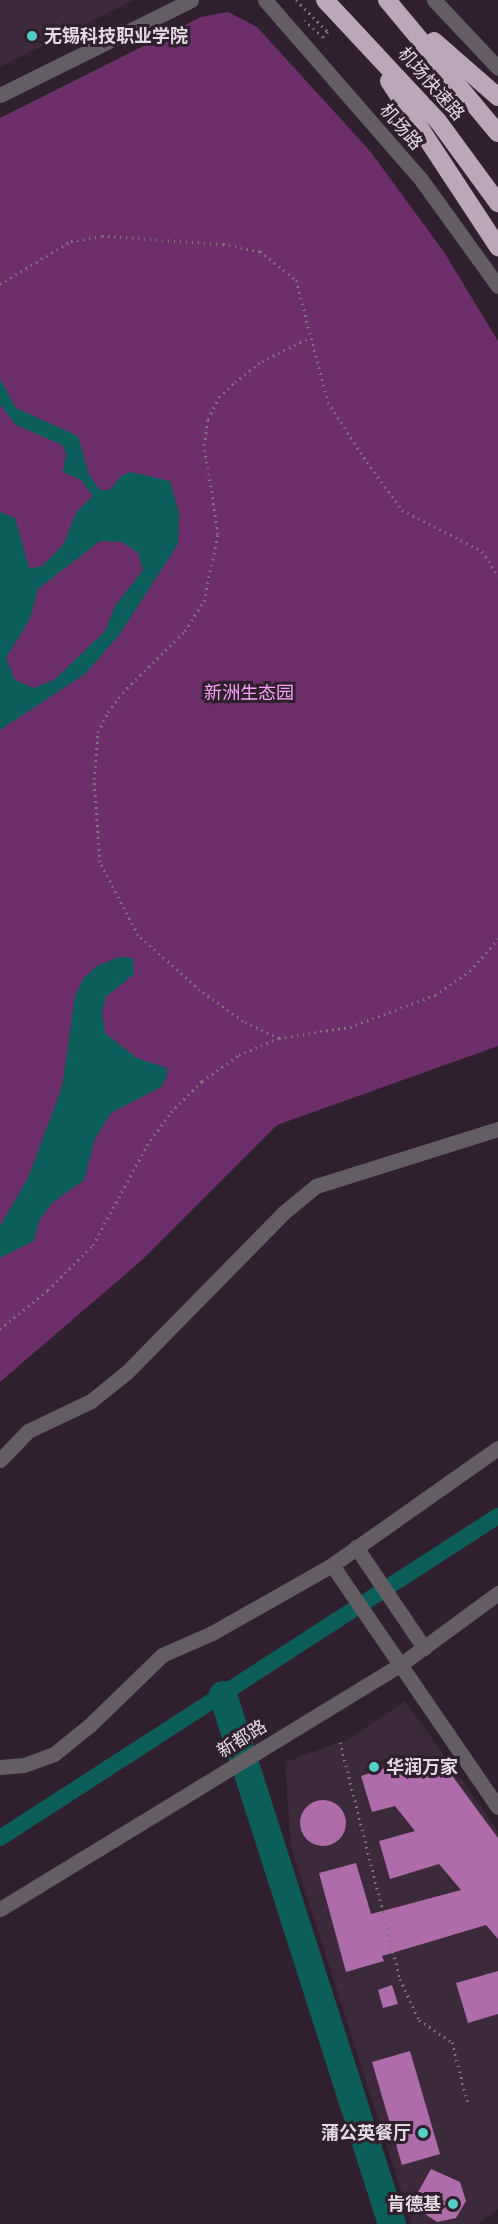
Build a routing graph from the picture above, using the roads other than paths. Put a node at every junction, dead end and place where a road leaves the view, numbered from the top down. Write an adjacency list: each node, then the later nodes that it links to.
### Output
1 (191, 0): 8 (street)
2 (265, 0): 13 (street, 机场路)
3 (325, 0): 6 (highway, 机场快速路)
4 (434, 0): 7 (street)
5 (390, 3): 9 (highway); 10 (highway, 机场快速路)
6 (362, 39): 11 (highway, 机场快速路); 12 (highway)
7 (498, 68)
8 (0, 95)
9 (498, 98)
10 (498, 133)
11 (498, 203)
12 (498, 247)
13 (498, 286)
14 (498, 1129): 16 (street)
15 (498, 1448): 17 (street)
16 (0, 1460)
17 (356, 1547): 18 (street); 20 (street)
18 (336, 1571): 21 (street); 22 (street)
19 (498, 1593): 20 (street, 新都路)
20 (424, 1648): 21 (street, 新都路)
21 (400, 1665): 23 (street); 24 (street, 新都路)
22 (0, 1767)
23 (498, 1807)
24 (0, 1909)

